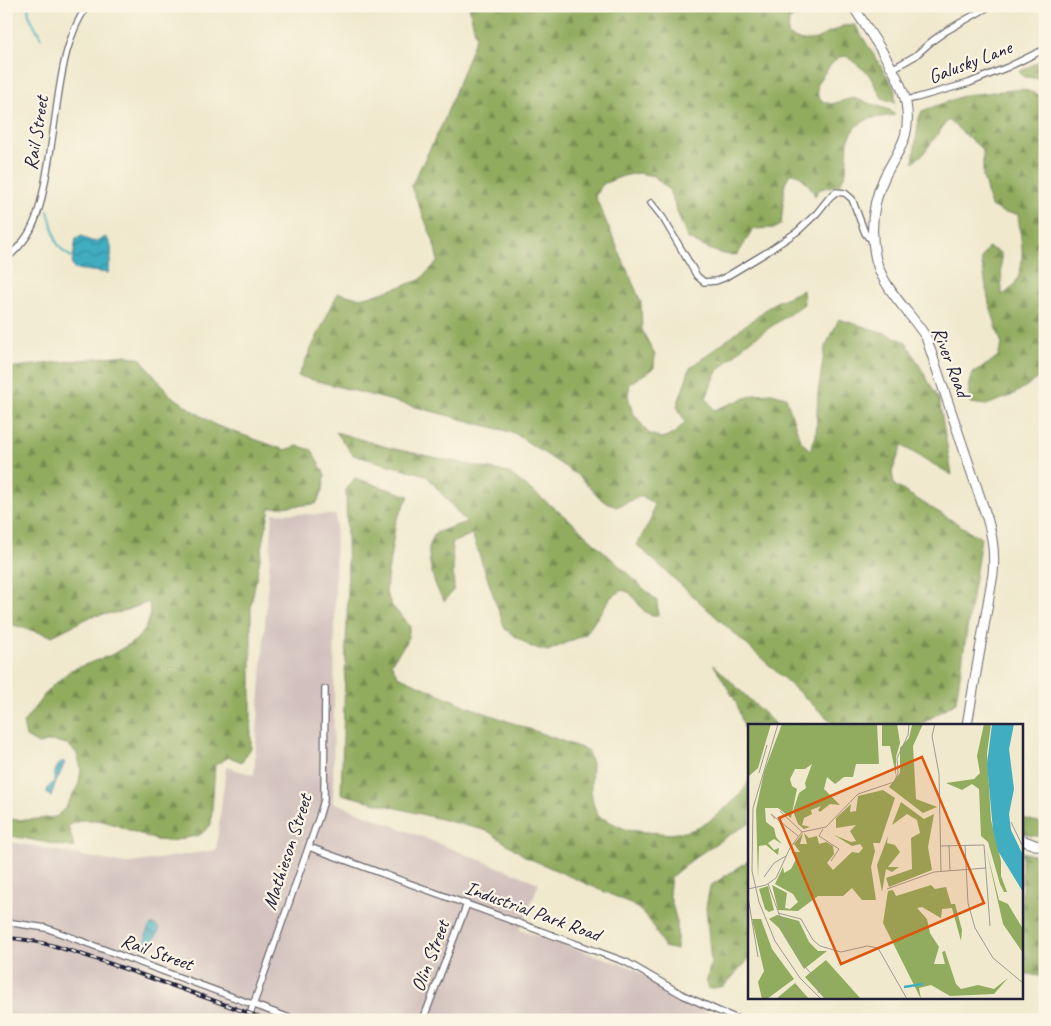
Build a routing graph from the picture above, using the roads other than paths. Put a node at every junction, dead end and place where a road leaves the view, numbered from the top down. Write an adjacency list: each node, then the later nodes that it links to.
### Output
1 (86, 6): 9 (street, Rail Street)
2 (853, 6): 5 (street, River Road)
3 (990, 6): 5 (street)
4 (1045, 49): 6 (street, Galusky Lane)
5 (892, 69): 6 (street, River Road)
6 (905, 100): 8 (street, River Road)
7 (651, 203): 8 (street)
8 (873, 239): 11 (street, River Road)
9 (6, 259)
10 (325, 690): 14 (street, Mathieson Street)
11 (967, 724)
12 (1024, 841): 13 (street)
13 (1045, 846)
14 (309, 847): 15 (street, Industrial Park Road); 17 (street, Mathieson Street)
15 (467, 904): 20 (street, Olin Street); 21 (street, Industrial Park Road)
16 (6, 922): 17 (street, Rail Street)
17 (253, 1005): 18 (street, Mathieson Street); 19 (street, Rail Street)
18 (248, 1020)
19 (295, 1020)
20 (423, 1020)
21 (740, 1020)

